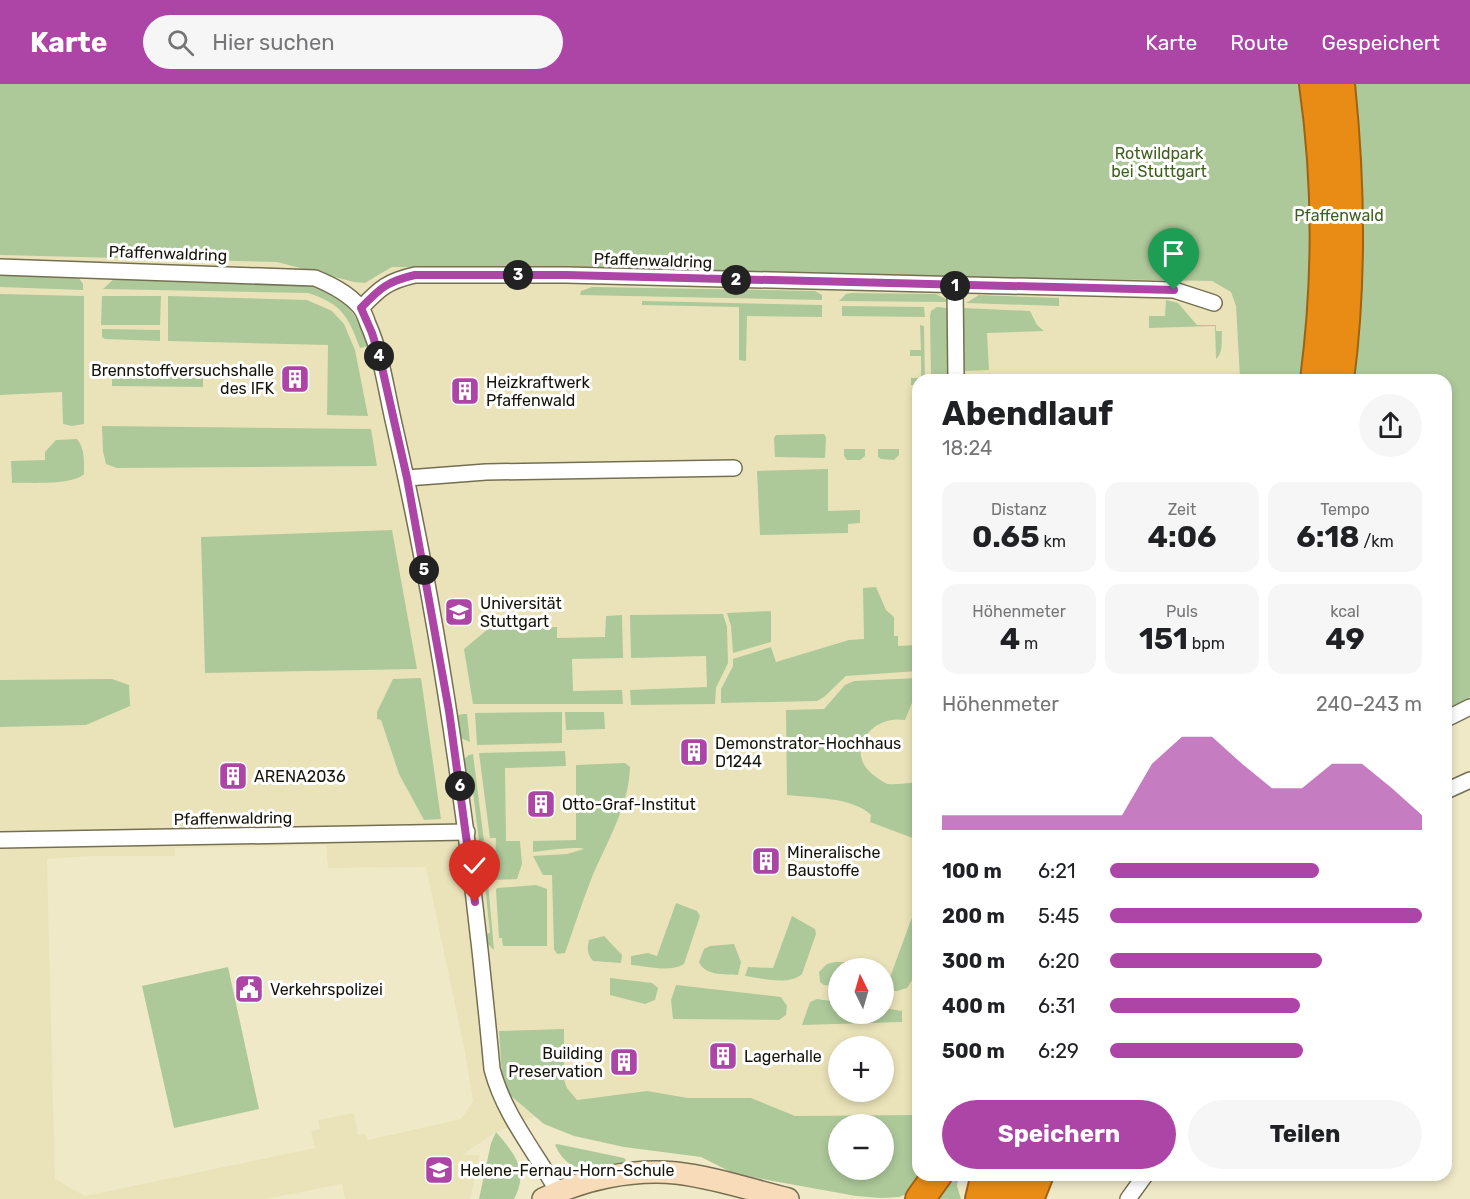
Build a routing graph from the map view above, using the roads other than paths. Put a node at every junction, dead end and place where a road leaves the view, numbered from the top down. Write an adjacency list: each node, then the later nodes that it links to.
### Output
1 (1314, 84): 8 (highway)
2 (1340, 84): 9 (highway)
3 (0, 267): 6 (street, Pfaffenwaldring)
4 (955, 286): 5 (street, Pfaffenwaldring); 6 (street, Pfaffenwaldring); 7 (street)
5 (1214, 303)
6 (361, 308): 11 (street, Pfaffenwaldring)
7 (957, 374)
8 (1316, 374)
9 (1340, 374)
10 (734, 468): 11 (street)
11 (407, 478): 16 (street, Pfaffenwaldring)
12 (1470, 707): 13 (street)
13 (1452, 716)
14 (1470, 780): 15 (street)
15 (1452, 788)
16 (467, 832): 17 (street, Pfaffenwaldring); 23 (street, Pfaffenwaldring)
17 (0, 840)
18 (966, 1181): 25 (highway)
19 (984, 1181): 26 (highway)
20 (1007, 1181): 27 (highway)
21 (1036, 1181): 28 (highway)
22 (1141, 1181): 29 (street)
23 (550, 1195): 24 (street)
24 (788, 1199)
25 (968, 1199)
26 (980, 1199)
27 (1003, 1199)
28 (1029, 1199)
29 (1128, 1199)

